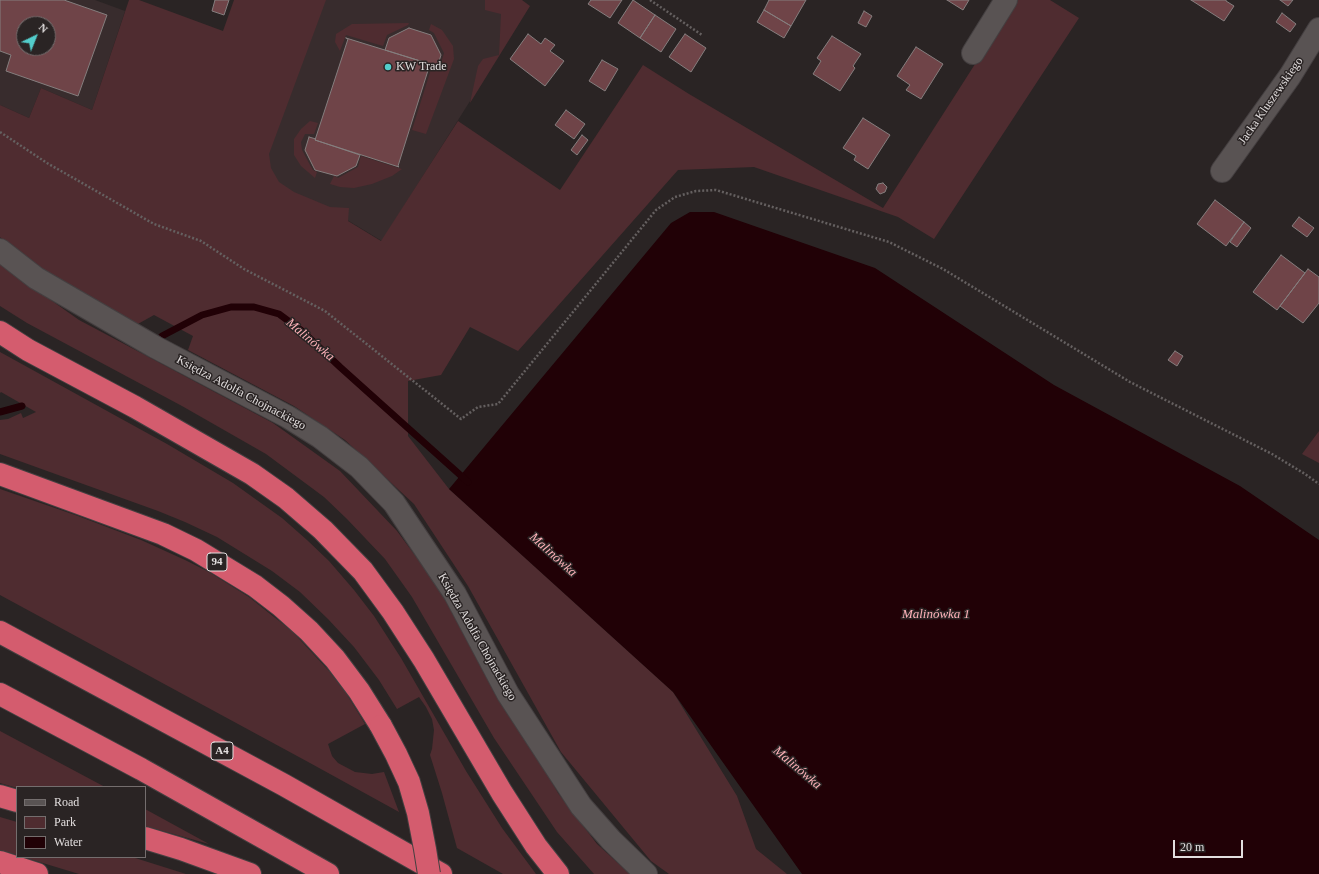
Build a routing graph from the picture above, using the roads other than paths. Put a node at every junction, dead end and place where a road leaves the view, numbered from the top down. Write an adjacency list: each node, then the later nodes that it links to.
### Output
1 (1006, 0): 3 (street)
2 (1319, 29): 4 (street, Jacka Kluszewskiego)
3 (973, 54)
4 (1222, 171)
5 (0, 250): 20 (street, Księdza Adolfa Chojnackiego)
6 (0, 332): 19 (highway)
7 (0, 474): 17 (highway, 94, bridge)
8 (0, 632): 18 (highway, A4)
9 (0, 694): 16 (highway)
10 (0, 796): 11 (highway)
11 (16, 801)
12 (146, 838): 15 (highway)
13 (0, 862): 14 (highway)
14 (38, 874)
15 (250, 874)
16 (328, 874)
17 (429, 874)
18 (441, 874)
19 (558, 874)
20 (646, 874)

